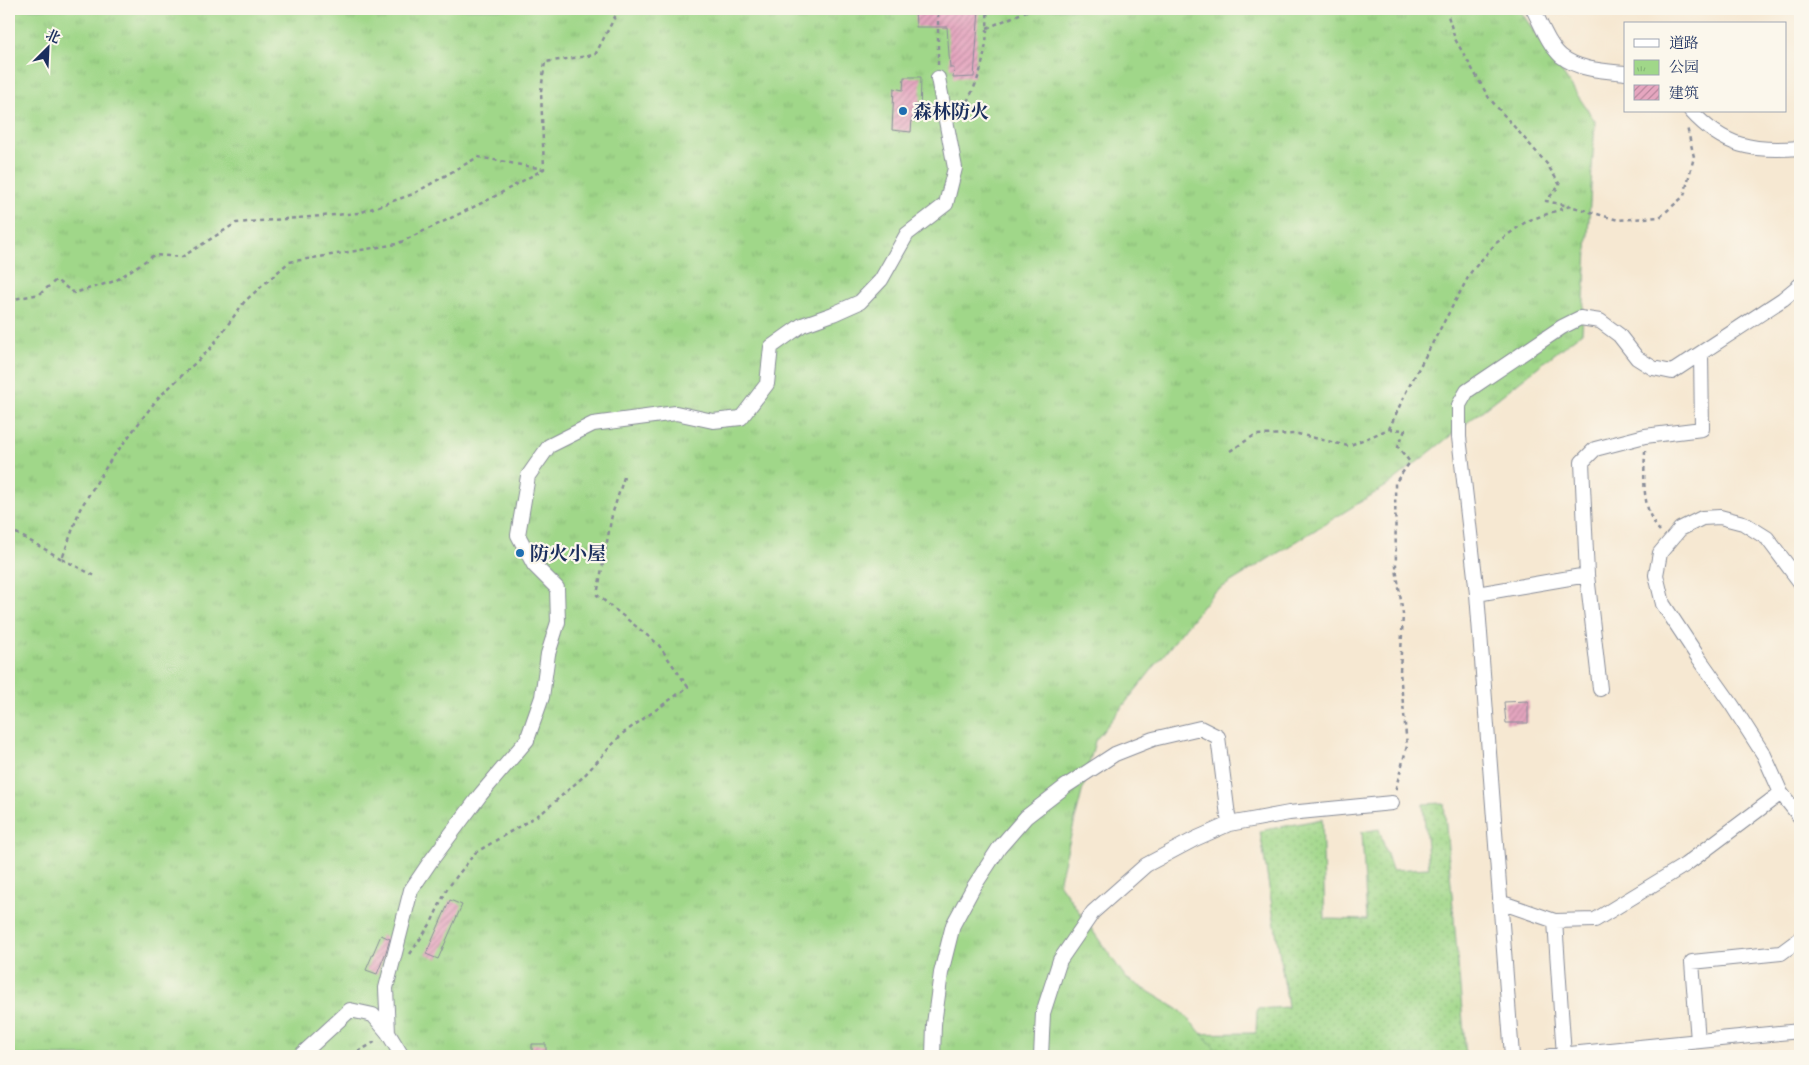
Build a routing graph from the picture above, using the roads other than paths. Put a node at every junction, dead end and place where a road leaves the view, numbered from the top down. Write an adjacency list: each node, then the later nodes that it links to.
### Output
1 (1532, 9): 2 (street)
2 (1624, 73)
3 (938, 78): 20 (street)
4 (1688, 116): 5 (street)
5 (1800, 148)
6 (1800, 285): 7 (street)
7 (1701, 353): 8 (street); 10 (street)
8 (1587, 575): 10 (street); 11 (street)
9 (1800, 582): 12 (street)
10 (1476, 594): 16 (street)
11 (1600, 689)
12 (1781, 793): 14 (street); 17 (street)
13 (1392, 803): 15 (street)
14 (1800, 817)
15 (1229, 824): 24 (street); 25 (street)
16 (1500, 902): 17 (street); 26 (street)
17 (1555, 921): 27 (street)
18 (1800, 939): 21 (street)
19 (1800, 1031): 21 (street)
20 (388, 1033): 22 (street); 23 (street)
21 (1698, 1041): 27 (street)
22 (300, 1056)
23 (402, 1056)
24 (933, 1056)
25 (1041, 1056)
26 (1512, 1056)
27 (1559, 1056)

